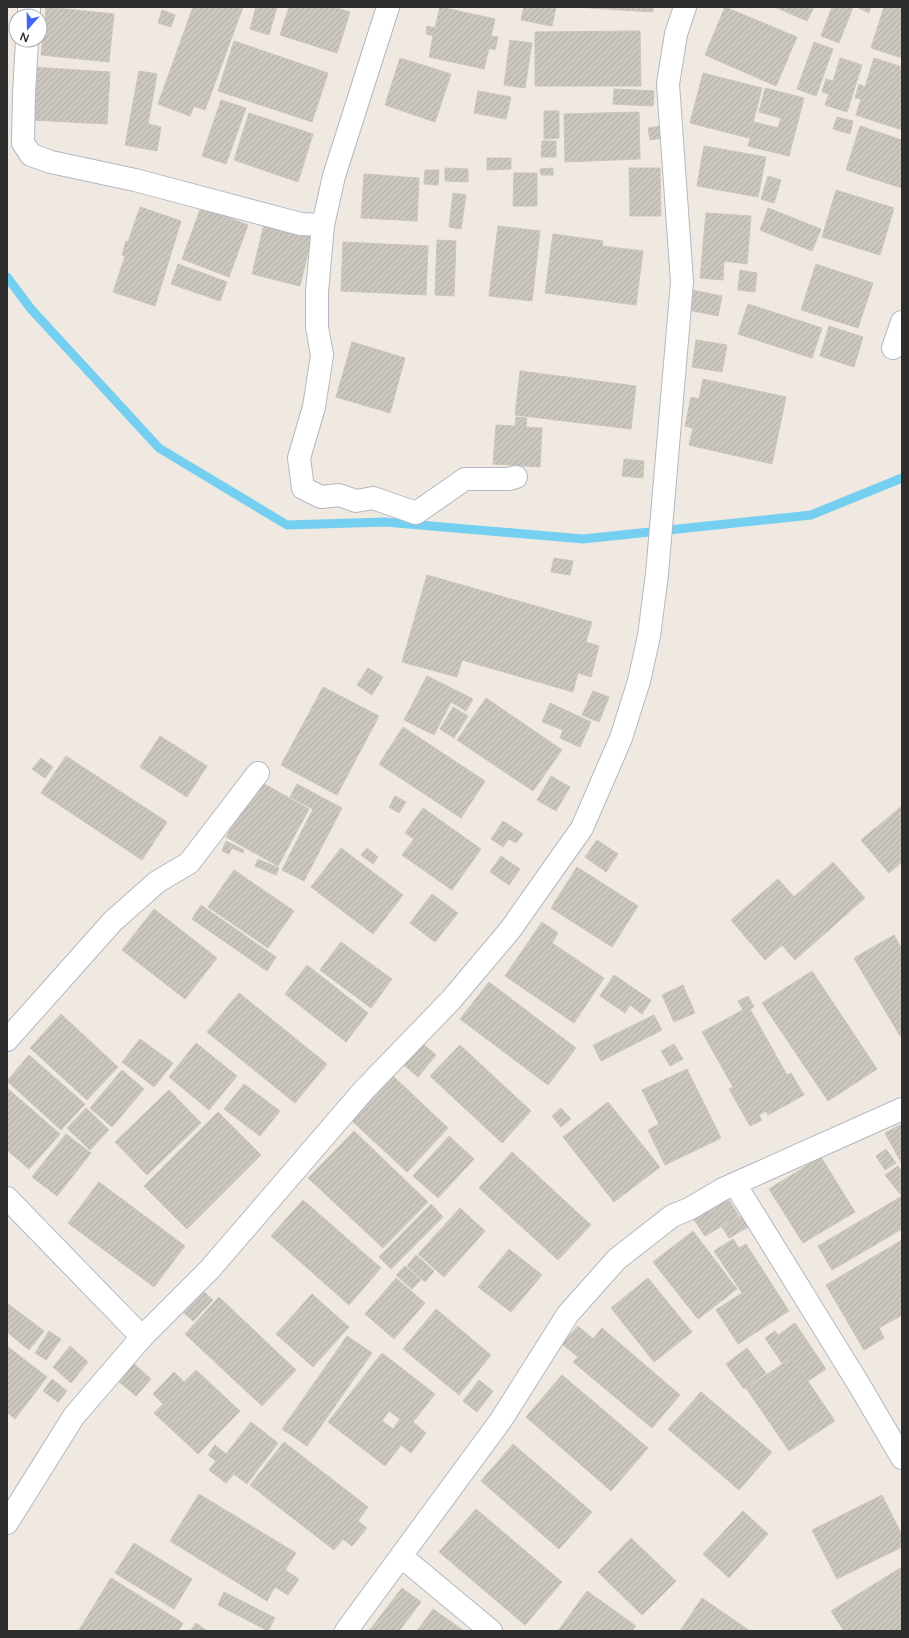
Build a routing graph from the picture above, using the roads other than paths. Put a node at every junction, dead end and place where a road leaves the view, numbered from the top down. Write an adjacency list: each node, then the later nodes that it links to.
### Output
1 (388, 7): 4 (street)
2 (686, 7): 13 (street)
3 (27, 48): 4 (street)
4 (323, 225): 7 (street)
5 (902, 322): 6 (street)
6 (893, 348)
7 (516, 477)
8 (258, 774): 9 (street)
9 (7, 1040)
10 (902, 1109): 11 (street)
11 (735, 1184): 14 (street); 16 (street)
12 (7, 1198): 13 (street)
13 (142, 1337): 15 (street)
14 (902, 1458)
15 (7, 1522)
16 (402, 1557): 17 (street); 18 (street)
17 (346, 1631)
18 (491, 1631)

